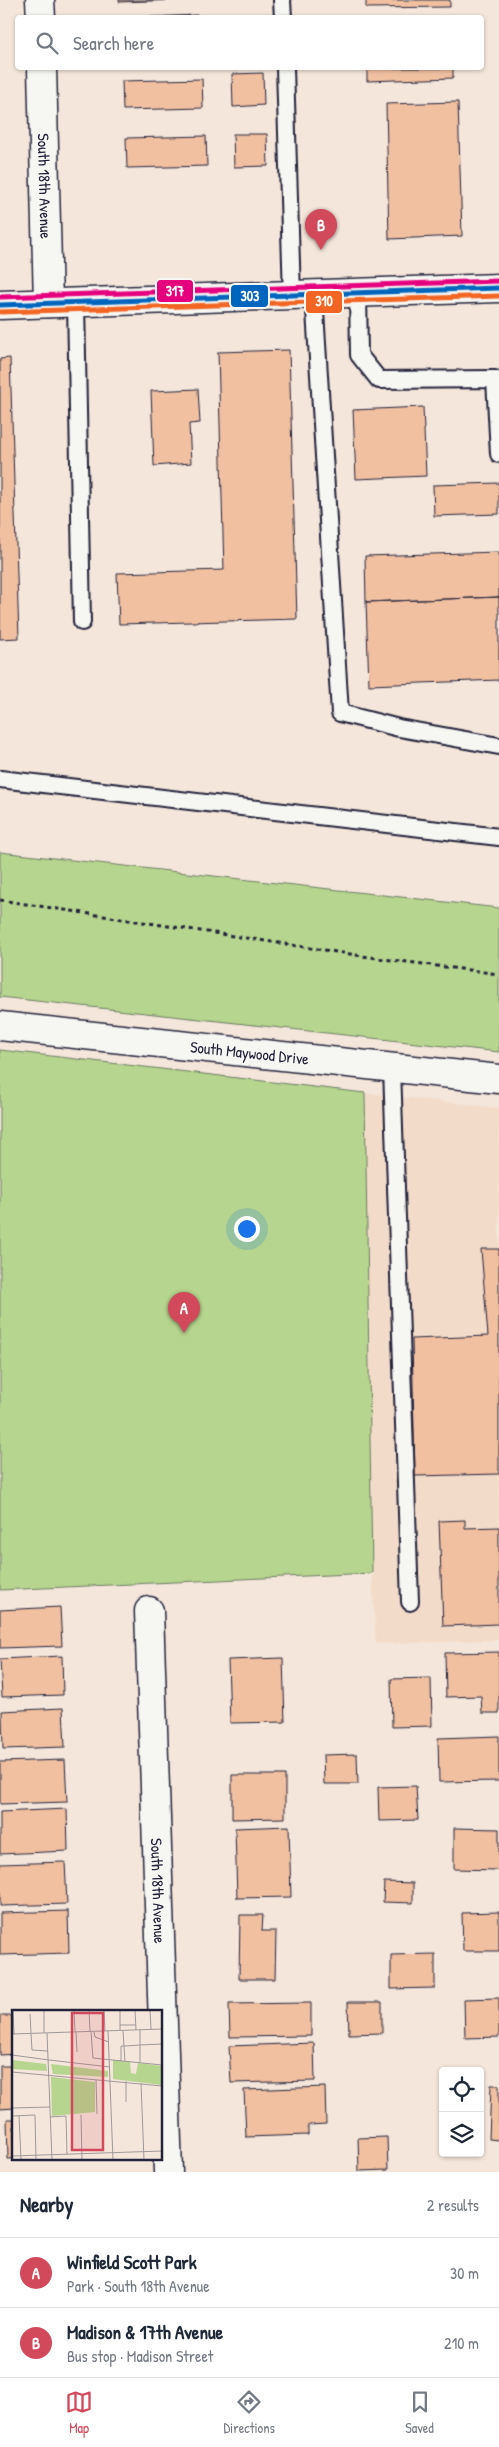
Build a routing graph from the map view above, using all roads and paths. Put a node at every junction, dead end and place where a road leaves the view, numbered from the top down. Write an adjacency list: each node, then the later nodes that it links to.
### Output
1 (40, 0): 3 (street)
2 (282, 0): 4 (lane)
3 (41, 15)
4 (283, 15)
5 (42, 70): 10 (street, South 18th Avenue)
6 (284, 70): 9 (lane)
7 (499, 288): 8 (street)
8 (358, 293): 9 (street); 13 (lane)
9 (303, 295): 11 (street); 15 (lane)
10 (48, 303): 11 (street); 12 (street)
11 (76, 303): 14 (lane)
12 (0, 305)
13 (499, 454)
14 (82, 622)
15 (499, 746)
16 (0, 779): 17 (lane)
17 (499, 837)
18 (0, 900): 19 (path)
19 (499, 974)
20 (0, 1026): 21 (street, South Maywood Drive)
21 (392, 1068): 22 (street, South Maywood Drive); 23 (lane)
22 (499, 1079)
23 (410, 1602)
24 (149, 1611): 25 (street, South 18th Avenue)
25 (168, 2172)

